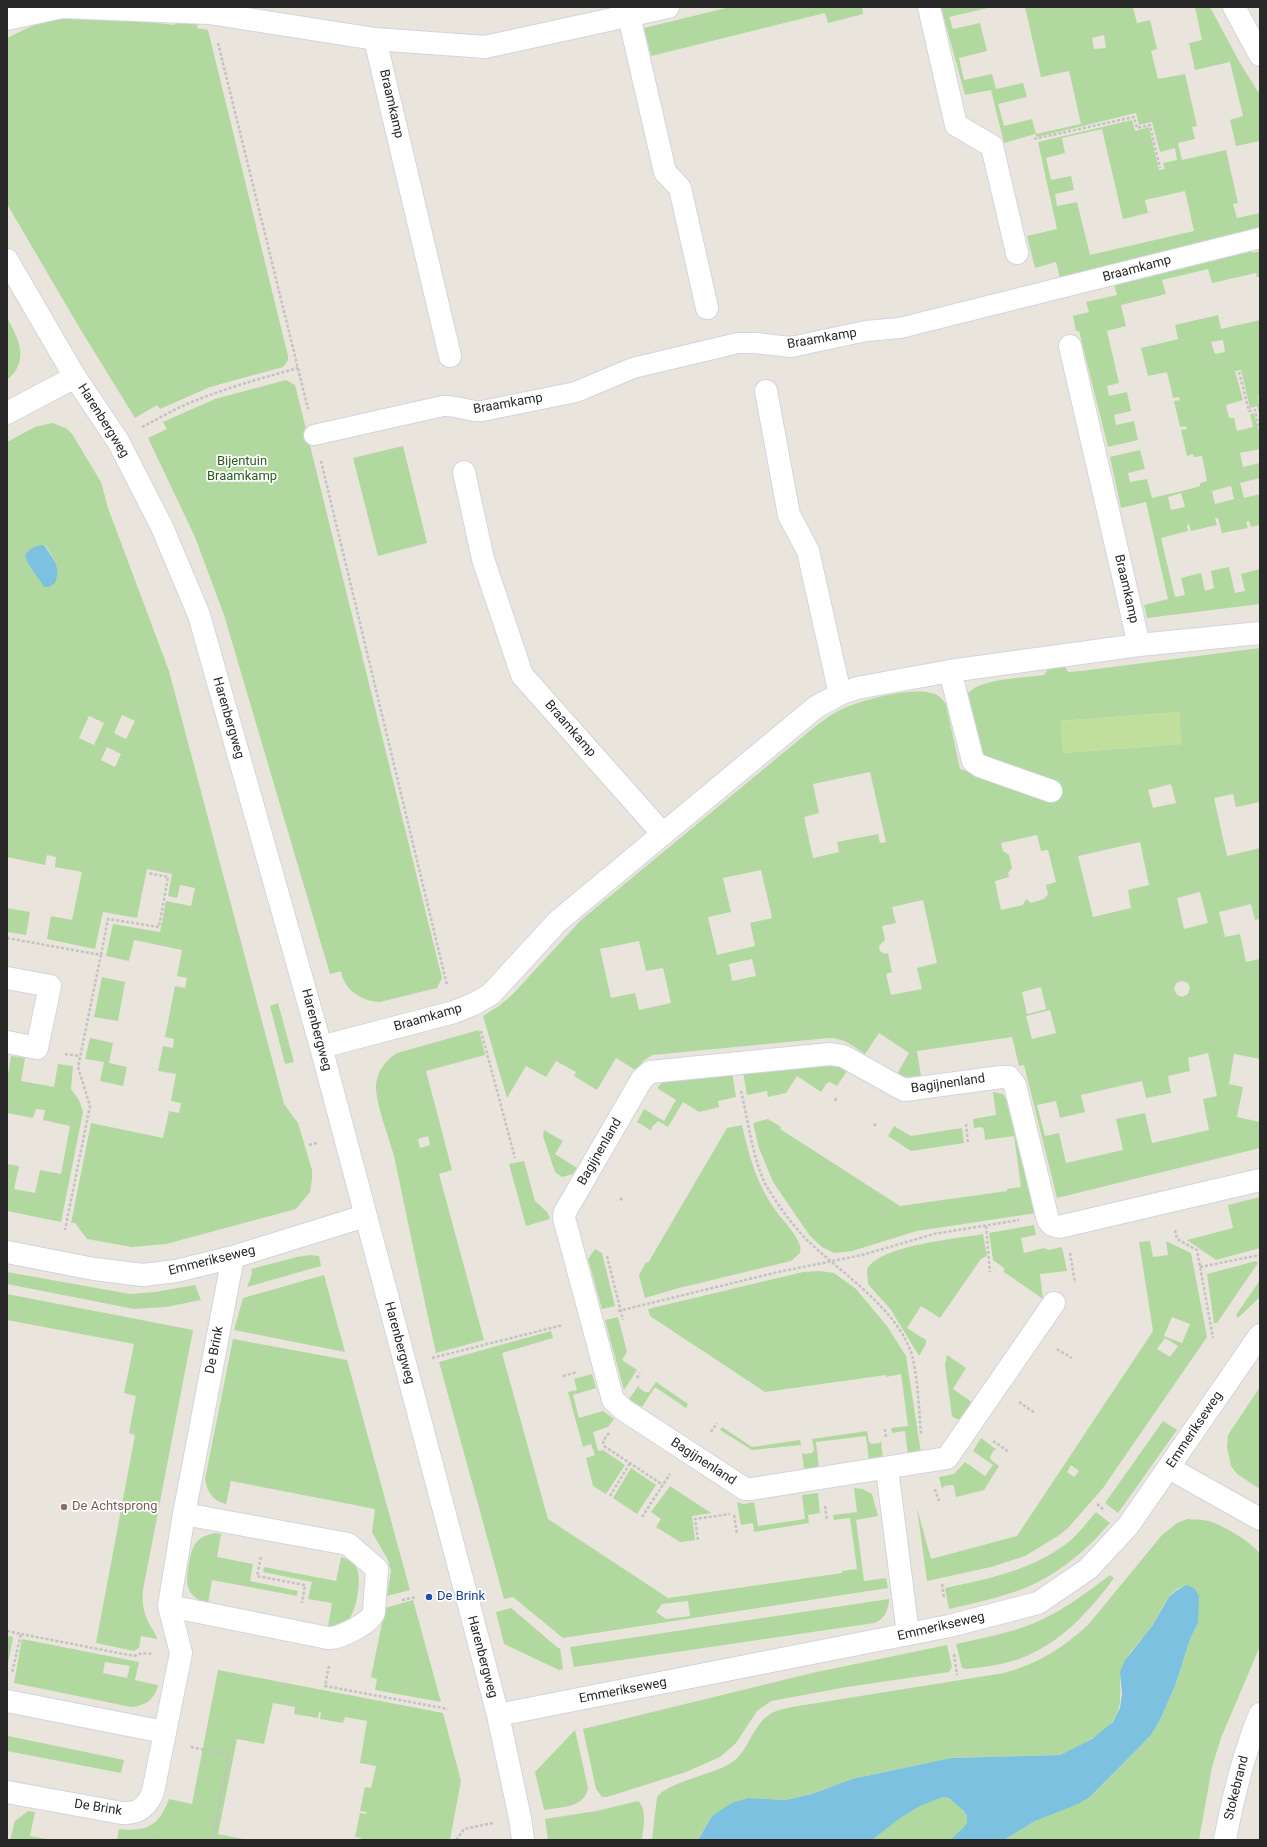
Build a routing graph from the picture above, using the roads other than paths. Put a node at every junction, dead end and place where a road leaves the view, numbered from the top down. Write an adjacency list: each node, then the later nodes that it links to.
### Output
1 (668, 7): 5 (street)
2 (929, 7): 10 (street)
3 (1234, 7): 8 (street)
4 (233, 12): 6 (street); 7 (street)
5 (629, 16): 7 (street); 12 (street)
6 (7, 19)
7 (376, 39): 14 (street, Braamkamp)
8 (1259, 52)
9 (1260, 238): 18 (street, Braamkamp)
10 (1017, 253)
11 (7, 260): 15 (street, Harenbergweg)
12 (707, 308)
13 (1070, 346): 21 (street, Braamkamp)
14 (450, 356)
15 (75, 378): 17 (street); 28 (street, Harenbergweg)
16 (766, 391): 23 (street)
17 (7, 413)
18 (314, 435)
19 (464, 472): 25 (street, Braamkamp)
20 (1260, 633): 21 (street, Braamkamp)
21 (1139, 645): 22 (street, Braamkamp)
22 (950, 671): 23 (street, Braamkamp); 24 (street)
23 (840, 694): 25 (street, Braamkamp)
24 (1051, 791)
25 (663, 834): 28 (street, Braamkamp)
26 (7, 978): 27 (street)
27 (7, 1042)
28 (321, 1047): 30 (street, Harenbergweg)
29 (1260, 1180): 36 (street, Bagijnenland)
30 (365, 1216): 32 (street, Emmerikseweg); 43 (street, Harenbergweg)
31 (7, 1252): 32 (street, Emmerikseweg)
32 (232, 1257): 37 (street, De Brink)
33 (1054, 1303): 36 (street, Bagijnenland)
34 (1260, 1334): 35 (street, Emmerikseweg)
35 (1169, 1468): 38 (street); 40 (street, Emmerikseweg)
36 (887, 1469): 40 (street)
37 (184, 1514): 39 (street, De Brink); 39 (street)
38 (1260, 1518)
39 (169, 1606): 44 (street, De Brink)
40 (908, 1634): 43 (street, Emmerikseweg)
41 (7, 1701): 44 (street)
42 (1260, 1714): 47 (street, Stokebrand)
43 (498, 1715): 46 (street, Harenbergweg)
44 (163, 1737): 45 (street, De Brink)
45 (7, 1792)
46 (523, 1840)
47 (1225, 1840)

